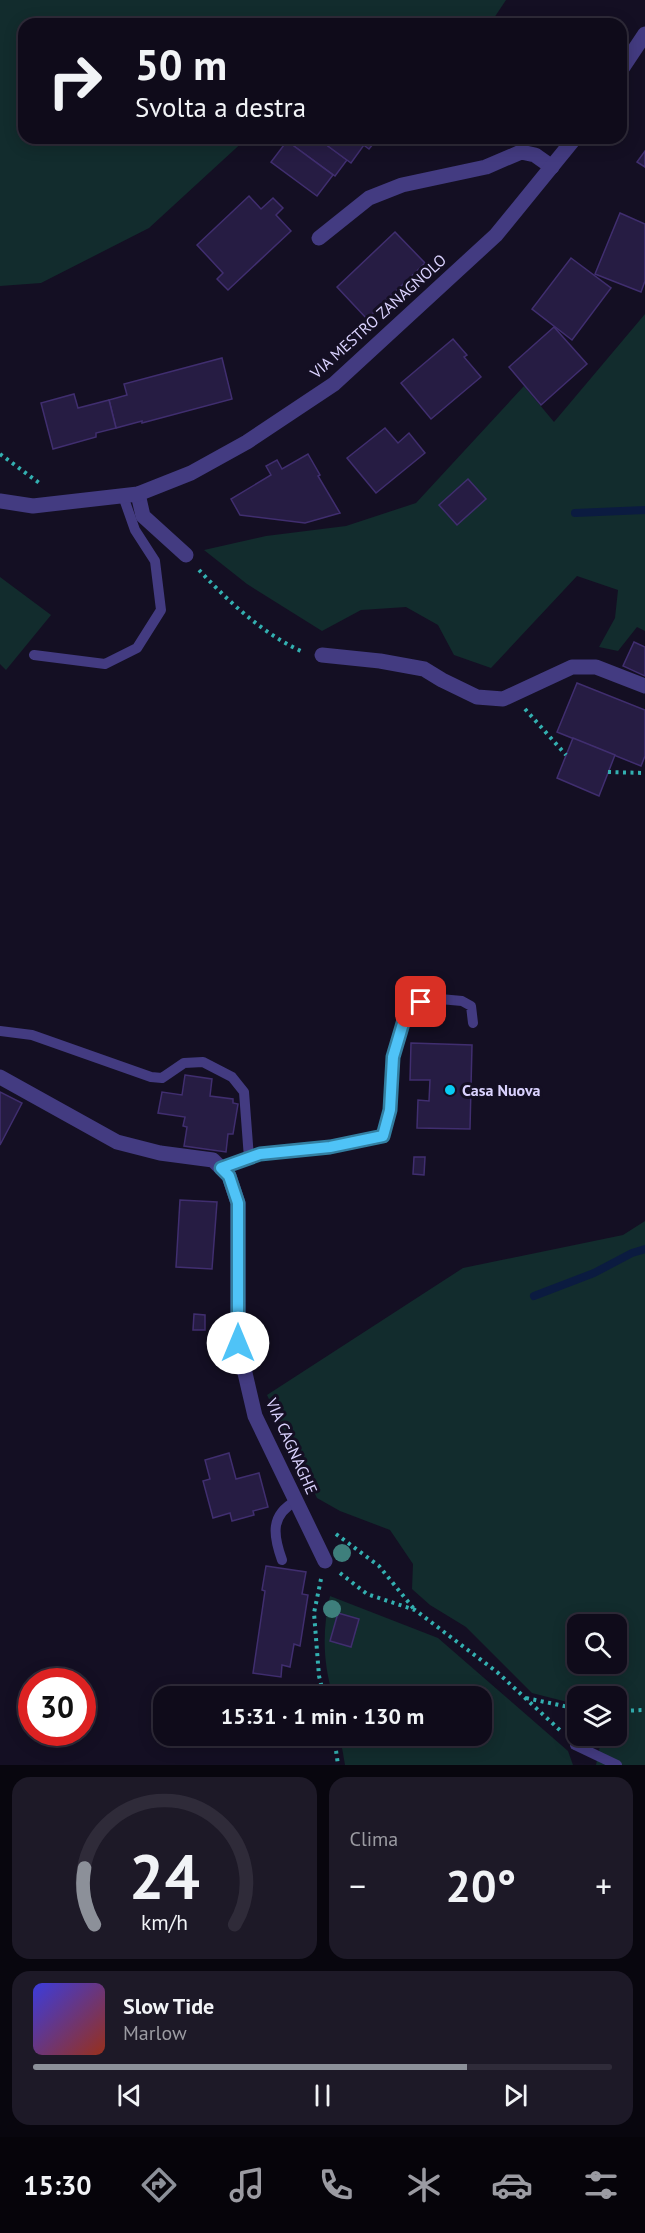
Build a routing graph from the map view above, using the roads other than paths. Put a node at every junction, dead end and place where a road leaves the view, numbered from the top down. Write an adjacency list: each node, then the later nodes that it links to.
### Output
1 (645, 34): 2 (street)
2 (627, 61)
3 (570, 144): 4 (street, VIA MESTRO ZANAGNOLO)
4 (552, 167): 5 (street); 6 (street, VIA MESTRO ZANAGNOLO)
5 (319, 238)
6 (131, 495): 7 (street); 8 (street); 9 (lane)
7 (0, 501)
8 (186, 555)
9 (34, 655)
10 (322, 655): 11 (street)
11 (645, 686)
12 (473, 1023): 15 (lane)
13 (0, 1031): 15 (lane)
14 (0, 1077): 16 (street)
15 (249, 1158): 16 (lane)
16 (221, 1168): 17 (street, VIA CAGNAGHE)
17 (296, 1501): 18 (lane); 19 (street, VIA CAGNAGHE)
18 (282, 1560)
19 (325, 1561)
20 (577, 1746): 21 (lane)
21 (617, 1765)

